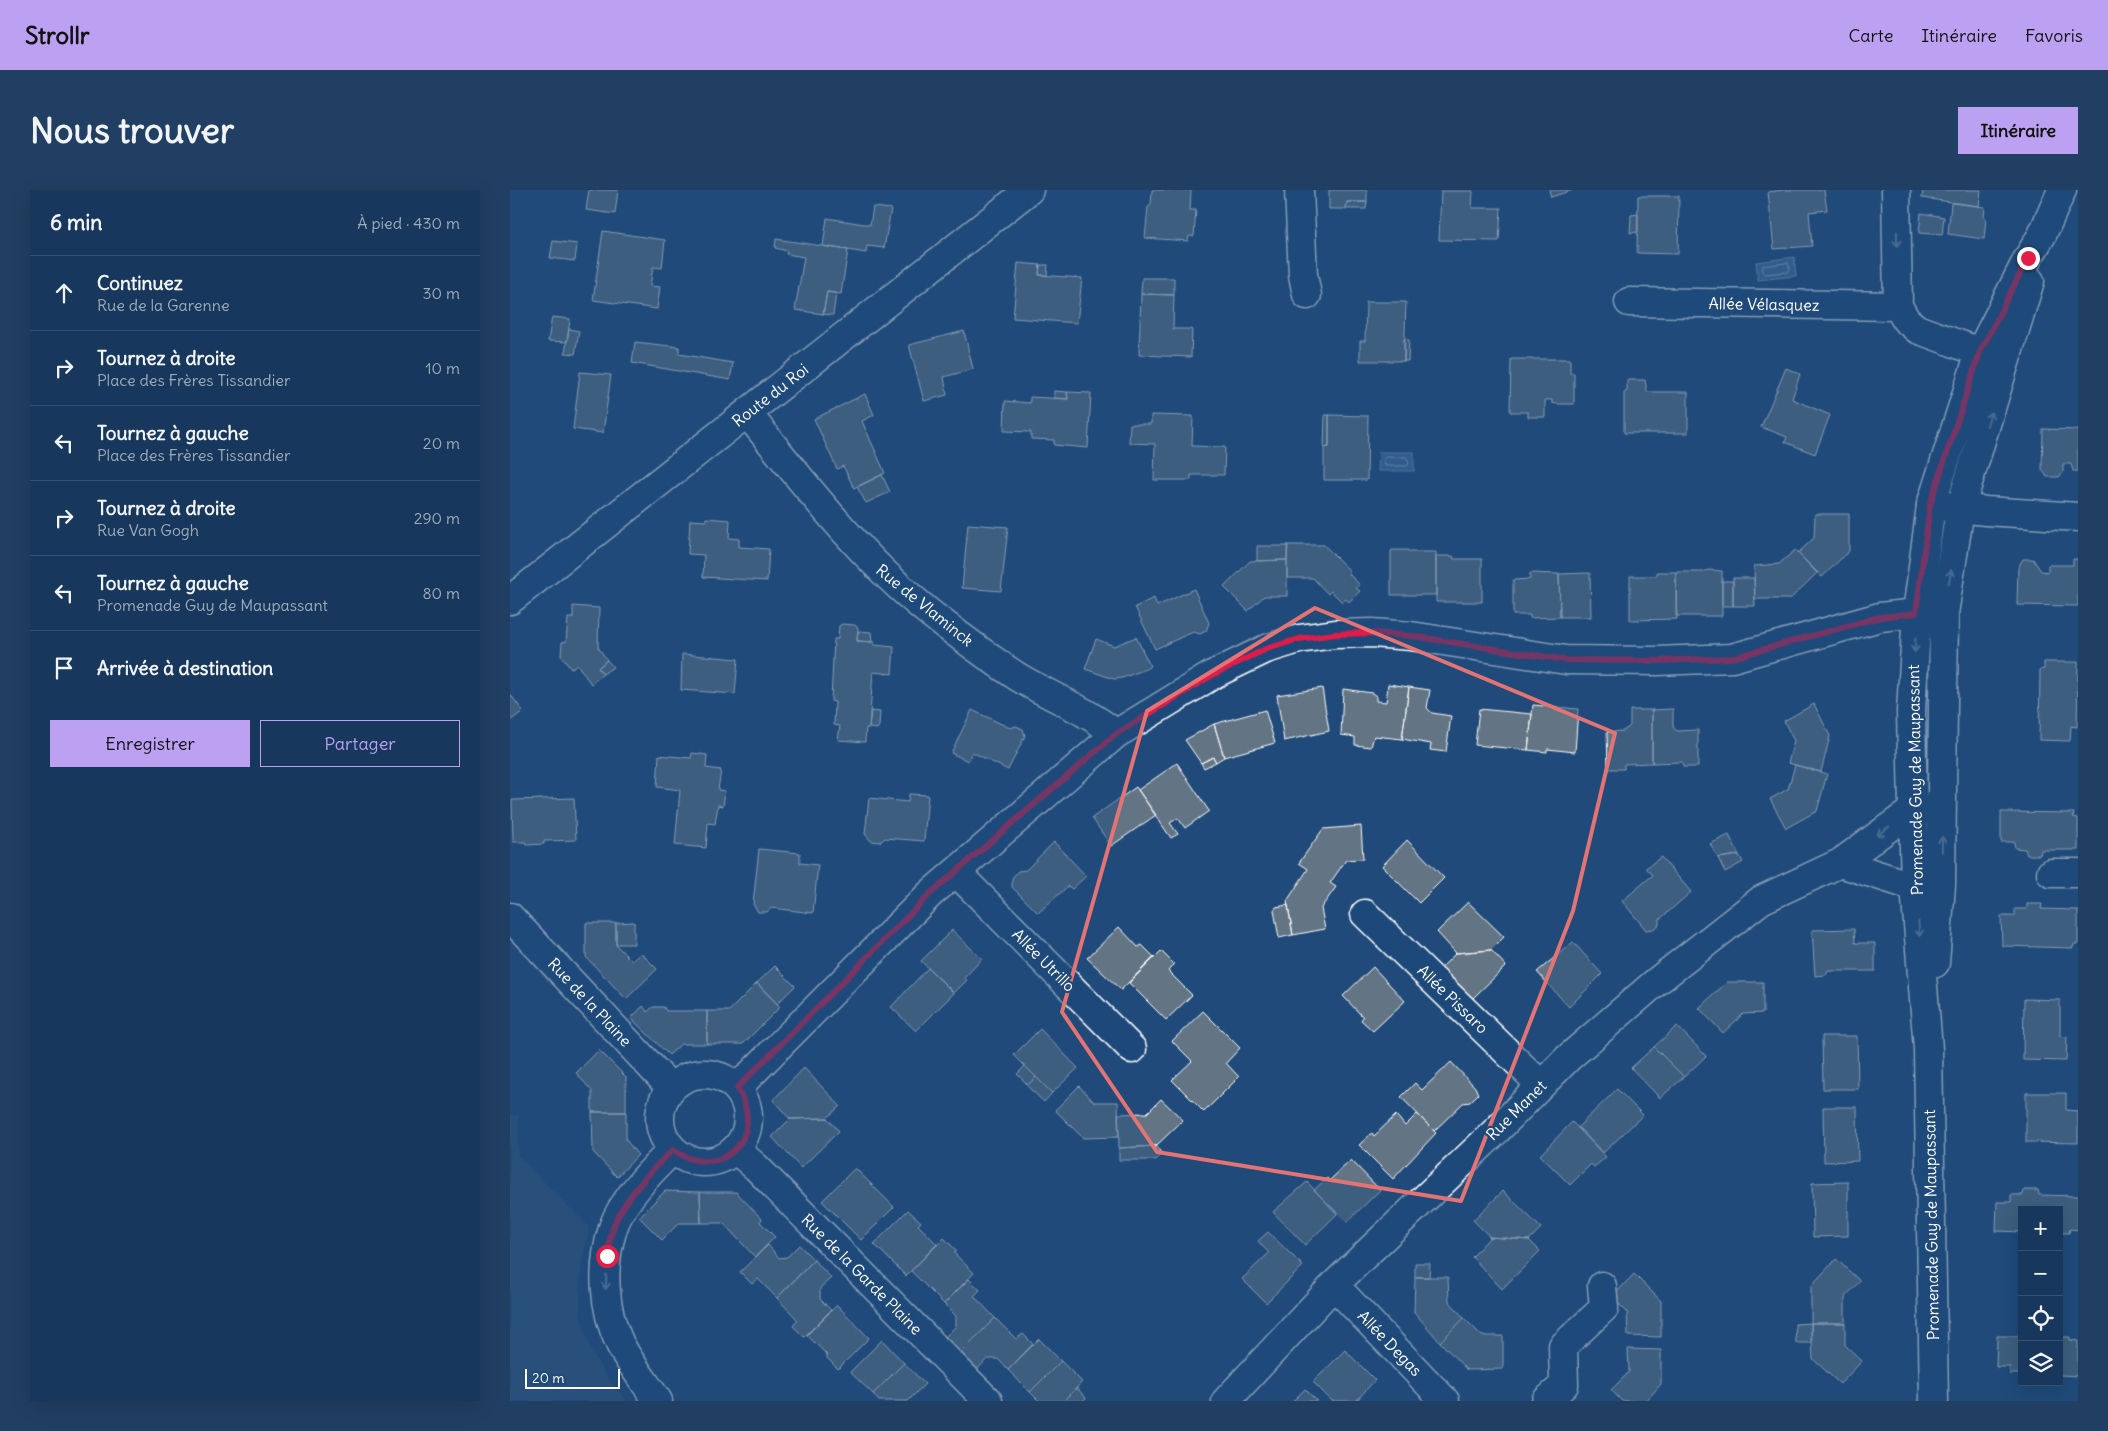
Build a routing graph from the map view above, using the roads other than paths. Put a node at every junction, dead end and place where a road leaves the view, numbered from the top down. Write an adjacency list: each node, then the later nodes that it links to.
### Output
1 (1029, 190): 11 (street, Route du Roi)
2 (1299, 190): 6 (street)
3 (1896, 190): 8 (street, one-way to 8)
4 (2062, 190): 5 (street, Promenade Guy de Maupassant)
5 (2042, 235): 9 (street, Promenade Guy de Maupassant); 10 (street, Promenade Guy de Maupassant)
6 (1307, 295)
7 (1629, 302): 8 (street, Allée Vélasquez)
8 (1898, 306): 9 (street)
9 (1980, 352): 10 (street); 12 (street, Promenade Guy de Maupassant)
10 (2007, 362): 13 (street, Promenade Guy de Maupassant, one-way to 10)
11 (747, 413): 15 (street, Route du Roi); 18 (street, Rue de Vlaminck)
12 (1930, 505): 13 (street); 16 (street, Promenade Guy de Maupassant)
13 (1960, 509): 14 (street); 17 (street, Promenade Guy de Maupassant, one-way to 13)
14 (2078, 517)
15 (510, 600)
16 (1916, 613): 17 (street); 18 (street); 19 (street, Promenade Guy de Maupassant, one-way to 19)
17 (1944, 614): 20 (street, Promenade Guy de Maupassant)
18 (1116, 734): 22 (street)
19 (1913, 810): 20 (street); 21 (street, Rue Manet, one-way to 21); 25 (street, Promenade Guy de Maupassant)
20 (1942, 811): 25 (street, Promenade Guy de Maupassant, one-way to 20)
21 (1840, 863): 25 (street); 29 (street, Rue Manet)
22 (956, 872): 28 (street, Allée Utrillo); 31 (street)
23 (2051, 873): 24 (street)
24 (2078, 873)
25 (1928, 886): 41 (street, Promenade Guy de Maupassant)
26 (1364, 914): 29 (street, Allée Pissaro)
27 (510, 918): 30 (street, Rue de la Plaine)
28 (1132, 1049)
29 (1542, 1085): 34 (street, Rue Manet)
30 (671, 1088): 31 (street); 33 (street)
31 (737, 1088): 32 (street)
32 (735, 1149): 33 (street); 37 (street, Rue de la Garde Plaine)
33 (673, 1150): 36 (street, one-way to 36)
34 (1334, 1285): 38 (street, Rue Manet); 39 (street, Allée Degas)
35 (1602, 1286): 40 (street)
36 (658, 1401)
37 (988, 1401)
38 (1226, 1401)
39 (1445, 1401)
40 (1546, 1401)
41 (1934, 1401)

